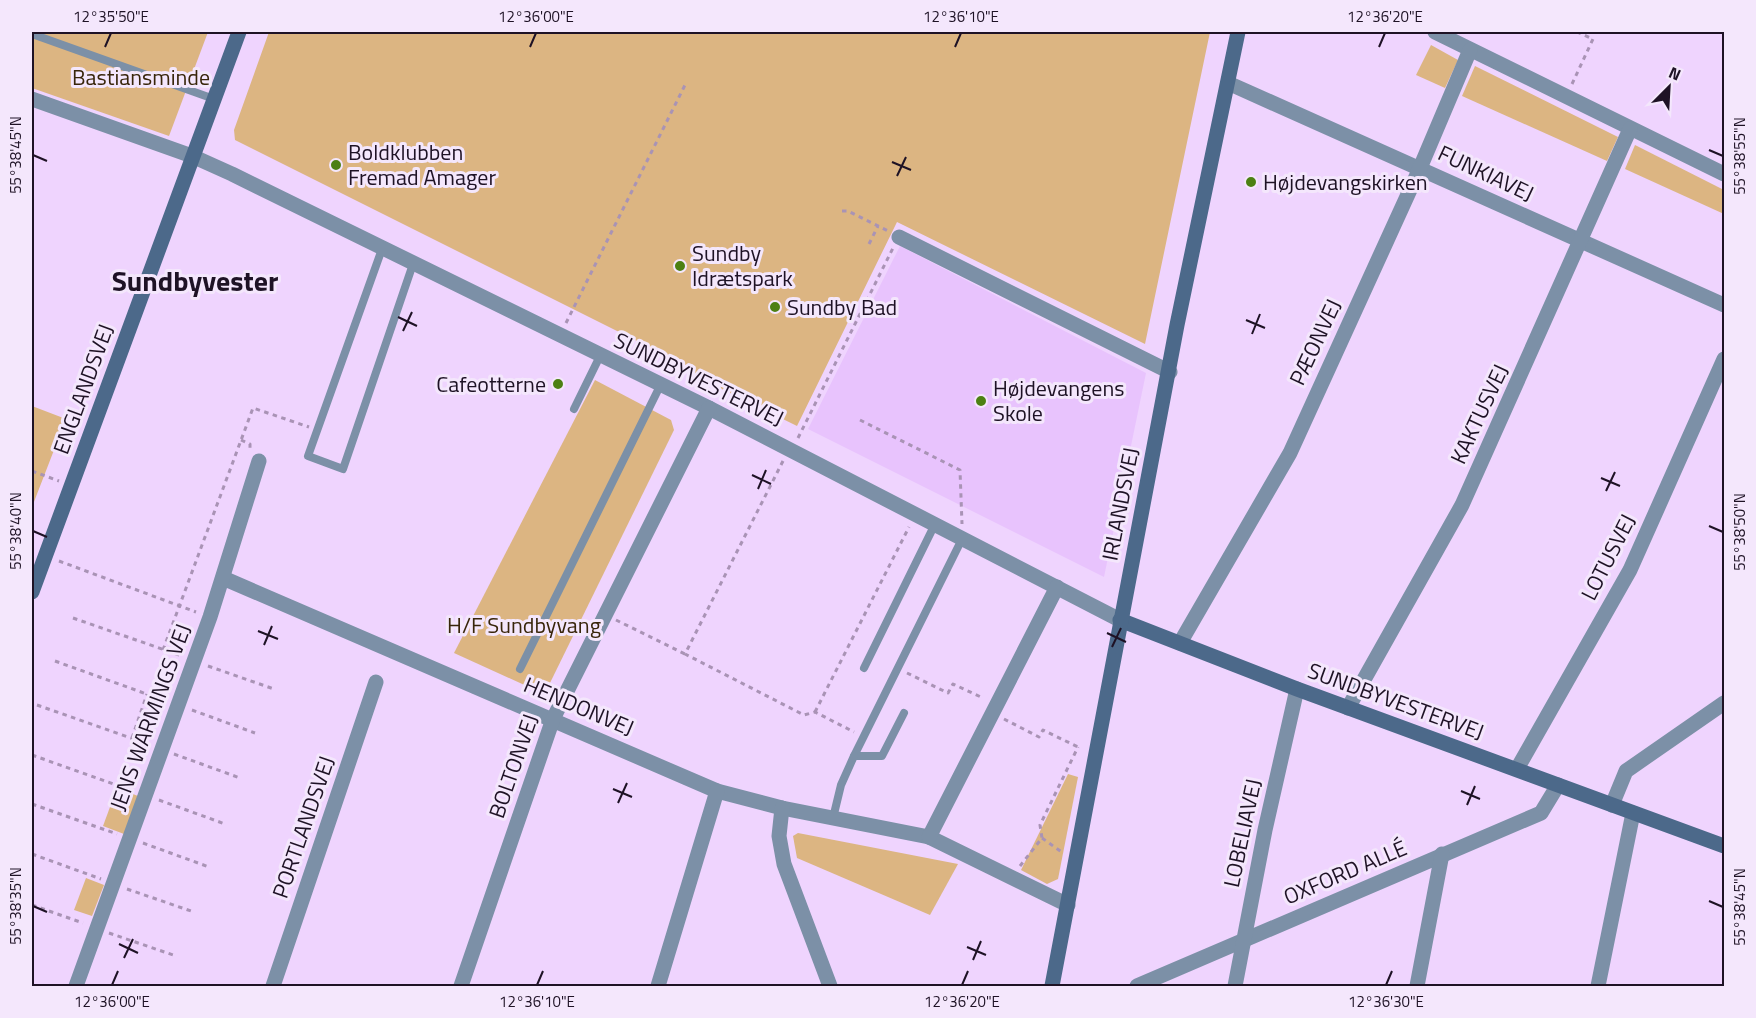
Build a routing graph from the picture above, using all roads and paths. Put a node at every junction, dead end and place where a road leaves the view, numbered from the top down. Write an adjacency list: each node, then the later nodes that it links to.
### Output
1 (239, 32): 11 (street, ENGLANDSVEJ)
2 (1238, 32): 8 (street, IRLANDSVEJ)
3 (1435, 32): 6 (street)
4 (1577, 32): 9 (path)
5 (32, 34): 11 (lane)
6 (1470, 50): 9 (street); 14 (street, PÆONVEJ)
7 (686, 83): 24 (path)
8 (1228, 83): 14 (street, FUNKIAVEJ); 27 (street, IRLANDSVEJ)
9 (1565, 97): 12 (street)
10 (32, 99): 13 (street, SUNDBYVESTERVEJ)
11 (214, 99): 13 (street, ENGLANDSVEJ)
12 (1630, 129): 15 (street); 19 (street, KAKTUSVEJ)
13 (192, 156): 21 (street, SUNDBYVESTERVEJ); 36 (street, ENGLANDSVEJ)
14 (1419, 168): 19 (street, FUNKIAVEJ); 49 (street, PÆONVEJ)
15 (1725, 174)
16 (842, 211): 17 (path)
17 (878, 226): 18 (path); 20 (path)
18 (899, 237): 27 (street); 33 (path)
19 (1581, 242): 23 (street, FUNKIAVEJ); 65 (street, KAKTUSVEJ)
20 (869, 244)
21 (382, 249): 22 (street, SUNDBYVESTERVEJ); 32 (lane)
22 (414, 264): 24 (street, SUNDBYVESTERVEJ); 32 (lane)
23 (1725, 305)
24 (560, 335): 25 (street, SUNDBYVESTERVEJ)
25 (600, 356): 28 (street, SUNDBYVESTERVEJ); 30 (lane)
26 (1725, 358): 77 (street, LOTUSVEJ)
27 (1170, 372): 48 (street, IRLANDSVEJ)
28 (660, 386): 29 (street, SUNDBYVESTERVEJ); 56 (lane)
29 (709, 408): 33 (street, SUNDBYVESTERVEJ); 45 (street, BOLTONVEJ)
30 (574, 409)
31 (860, 420): 39 (path)
32 (317, 430): 44 (path)
33 (790, 450): 37 (street, SUNDBYVESTERVEJ); 51 (path)
34 (259, 460): 41 (street, JENS WARMINGS VEJ)
35 (32, 471): 36 (path)
36 (72, 486): 40 (street, ENGLANDSVEJ)
37 (916, 514): 38 (street, SUNDBYVESTERVEJ); 66 (path)
38 (935, 524): 39 (street, SUNDBYVESTERVEJ); 54 (lane)
39 (963, 537): 42 (street, SUNDBYVESTERVEJ); 55 (lane)
40 (46, 557): 43 (street, ENGLANDSVEJ); 44 (path)
41 (223, 578): 46 (street, JENS WARMINGS VEJ); 68 (street, HENDONVEJ)
42 (1057, 587): 48 (street, SUNDBYVESTERVEJ); 64 (street)
43 (32, 592)
44 (179, 606): 46 (path); 50 (path)
45 (605, 614): 51 (path); 68 (street, BOLTONVEJ)
46 (210, 617): 53 (street, JENS WARMINGS VEJ)
47 (73, 618): 50 (path)
48 (1120, 620): 49 (street, SUNDBYVESTERVEJ); 75 (street, IRLANDSVEJ)
49 (1180, 643): 58 (street, SUNDBYVESTERVEJ)
50 (164, 650): 53 (path)
51 (685, 654): 66 (path)
52 (55, 661): 60 (path)
53 (194, 661): 59 (path); 63 (street, JENS WARMINGS VEJ)
54 (864, 668)
55 (897, 668): 64 (path); 70 (lane)
56 (520, 669)
57 (376, 682): 96 (street, PORTLANDSVEJ)
58 (1297, 688): 65 (street, SUNDBYVESTERVEJ); 94 (street, LOBELIAVEJ)
59 (274, 689)
60 (147, 694): 63 (path); 71 (path)
61 (1725, 703): 82 (street)
62 (37, 705): 71 (path)
63 (178, 705): 69 (path); 73 (street, JENS WARMINGS VEJ)
64 (994, 708): 72 (path); 87 (street)
65 (1348, 708): 77 (street, SUNDBYVESTERVEJ)
66 (814, 712): 70 (path)
67 (904, 713): 76 (lane)
68 (553, 718): 80 (street, HENDONVEJ); 97 (street, BOLTONVEJ)
69 (255, 733)
70 (863, 736): 76 (lane)
71 (132, 738): 73 (path)
72 (1078, 747): 75 (path); 88 (path)
73 (162, 750): 78 (path); 81 (street, JENS WARMINGS VEJ)
74 (32, 755): 81 (path)
75 (1095, 755): 91 (street, IRLANDSVEJ)
76 (854, 756): 85 (lane)
77 (1517, 769): 79 (street, SUNDBYVESTERVEJ)
78 (240, 778)
79 (1558, 784): 82 (street, SUNDBYVESTERVEJ); 90 (street, OXFORD ALLÉ)
80 (717, 791): 83 (street, HENDONVEJ); 98 (street)
81 (145, 795): 86 (path); 95 (street, JENS WARMINGS VEJ)
82 (1612, 805): 84 (street, SUNDBYVESTERVEJ)
83 (782, 808): 85 (street, HENDONVEJ); 99 (street)
84 (1633, 813): 89 (street, SUNDBYVESTERVEJ); 104 (street)
85 (833, 818): 87 (street, HENDONVEJ)
86 (225, 824)
87 (929, 837): 92 (street, HENDONVEJ)
88 (1042, 838): 91 (path); 92 (path)
89 (1725, 846)
90 (1442, 854): 94 (street, OXFORD ALLÉ); 103 (street)
91 (1076, 862): 93 (street, IRLANDSVEJ)
92 (1011, 877): 93 (street, HENDONVEJ)
93 (1068, 905): 100 (street, IRLANDSVEJ)
94 (1244, 940): 101 (street, OXFORD ALLÉ); 102 (street, LOBELIAVEJ)
95 (76, 987)
96 (273, 987)
97 (461, 987)
98 (658, 987)
99 (830, 987)
100 (1052, 987)
101 (1137, 987)
102 (1235, 987)
103 (1417, 987)
104 (1598, 987)

